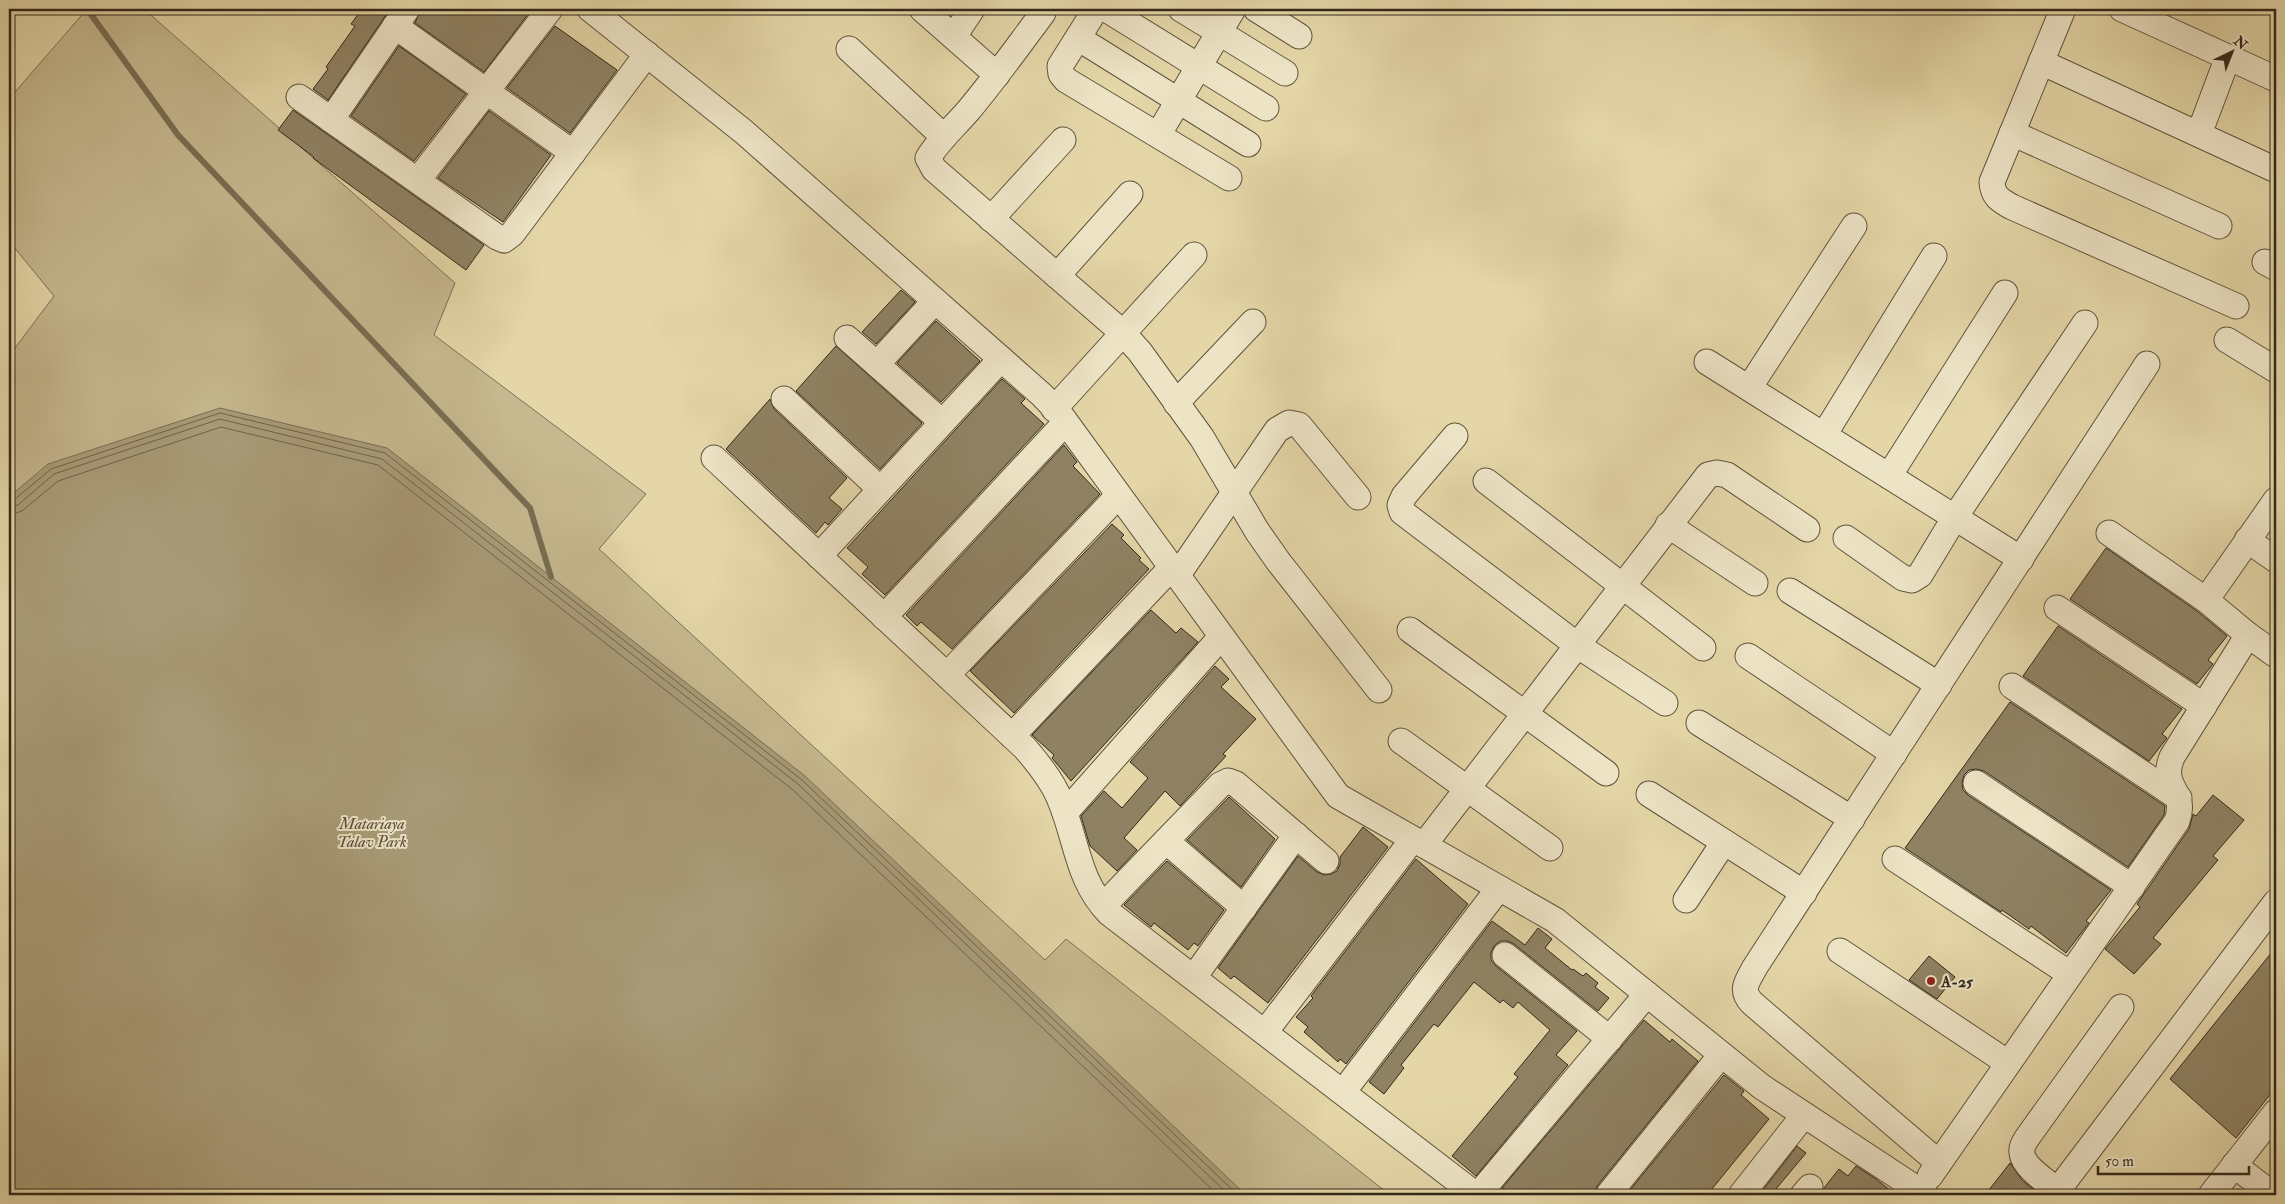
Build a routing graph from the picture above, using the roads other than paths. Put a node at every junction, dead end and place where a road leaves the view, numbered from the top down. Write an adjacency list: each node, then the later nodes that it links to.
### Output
1 (550, 9): 26 (street)
2 (590, 9): 19 (street)
3 (922, 9): 15 (street)
4 (972, 9): 15 (street)
5 (1096, 9): 17 (street)
6 (1106, 9): 22 (street)
7 (1181, 9): 14 (street)
8 (1234, 9): 14 (street)
9 (1256, 9): 16 (street)
10 (2062, 9): 21 (street)
11 (2122, 9): 20 (street)
12 (1043, 12): 24 (street)
13 (401, 18): 26 (street); 30 (street)
14 (1219, 33): 22 (street); 23 (street)
15 (954, 36): 24 (street)
16 (1299, 36)
17 (1078, 38): 28 (street); 33 (street)
18 (849, 49): 34 (street)
19 (647, 54): 37 (street); 49 (street)
20 (2228, 57): 25 (street); 32 (street)
21 (2041, 62): 31 (street); 32 (street)
22 (1199, 66): 28 (street); 29 (street)
23 (1285, 73)
24 (997, 75): 34 (street)
25 (2276, 79)
26 (486, 92): 37 (street); 40 (street)
27 (299, 98): 30 (street)
28 (1179, 100): 33 (street); 36 (street)
29 (1266, 108)
30 (331, 120): 40 (street)
31 (2012, 133): 44 (street); 50 (street)
32 (2198, 134): 38 (street)
33 (1158, 135): 39 (street)
34 (944, 137): 42 (street)
35 (1063, 140): 42 (street)
36 (1248, 144)
37 (573, 154): 40 (street)
38 (2276, 170)
39 (1229, 178)
40 (418, 180)
41 (1130, 194): 47 (street)
42 (991, 219): 47 (street)
43 (1854, 226): 61 (street)
44 (2219, 226)
45 (1194, 255): 53 (street)
46 (1934, 256): 66 (street)
47 (1057, 276): 53 (street)
48 (2005, 293): 69 (street)
49 (936, 301): 56 (street); 58 (street)
50 (2236, 306)
51 (1253, 322): 63 (street)
52 (2085, 323): 76 (street)
53 (1123, 333): 63 (street); 64 (street)
54 (847, 338): 58 (street)
55 (2227, 340): 60 (street)
56 (1001, 359): 64 (street); 65 (street)
57 (1707, 362): 61 (street)
58 (877, 364): 65 (street)
59 (2147, 364): 83 (street)
60 (2276, 370)
61 (1749, 388): 66 (street)
62 (784, 399): 71 (street)
63 (1176, 402): 72 (street)
64 (1060, 416): 73 (street); 91 (street)
65 (942, 422): 71 (street)
66 (1824, 434): 69 (street)
67 (1455, 436): 95 (street)
68 (714, 458): 82 (street)
69 (1889, 476): 76 (street)
70 (1486, 481): 87 (street)
71 (880, 490): 82 (street)
72 (1233, 492): 74 (street); 85 (street); 102 (street)
73 (1118, 496): 85 (street); 99 (street)
74 (1358, 497)
75 (2276, 500): 81 (street)
76 (1955, 517): 80 (street); 83 (street)
77 (1668, 525): 78 (street); 86 (street); 87 (street)
78 (1807, 529)
79 (2110, 533): 89 (street)
80 (1846, 538)
81 (2248, 540): 84 (street); 89 (street)
82 (818, 556): 91 (street)
83 (2021, 558): 100 (street)
84 (2276, 560)
85 (1174, 572): 94 (street); 107 (street)
86 (1755, 583)
87 (1622, 586): 95 (street); 96 (street)
88 (1790, 591): 100 (street)
89 (2206, 600): 93 (street)
90 (2057, 608): 104 (street)
91 (884, 617): 99 (street)
92 (1410, 630): 105 (street)
93 (2248, 635): 97 (street); 104 (street)
94 (1221, 637): 115 (street); 119 (street)
95 (1577, 645): 103 (street); 105 (street)
96 (1703, 648)
97 (2276, 655)
98 (1748, 656): 109 (street)
99 (947, 675): 107 (street)
100 (1939, 685): 109 (street)
101 (2012, 686): 114 (street)
102 (1379, 690)
103 (1665, 703)
104 (2204, 706): 114 (street)
105 (1524, 715): 110 (street); 112 (street)
106 (1699, 723): 116 (street)
107 (1012, 736): 115 (street)
108 (1401, 741): 112 (street)
109 (1894, 754): 116 (street)
110 (1606, 773)
111 (1976, 783): 124 (street)
112 (1467, 789): 119 (street); 121 (street)
113 (1649, 794): 120 (street)
114 (2179, 798): 124 (street)
115 (1065, 812): 129 (street)
116 (1852, 819): 126 (street)
117 (1296, 835): 118 (street); 123 (street); 130 (street)
118 (1166, 841): 129 (street); 130 (street)
119 (1419, 842): 125 (street); 137 (street)
120 (1724, 842): 126 (street); 127 (street)
121 (1550, 848)
122 (1895, 859): 133 (street)
123 (1326, 861)
124 (2132, 887): 133 (street)
125 (1499, 888): 135 (street); 141 (street)
126 (1804, 893): 144 (street)
127 (1686, 900)
128 (2276, 902): 147 (street)
129 (1103, 906): 134 (street)
130 (1244, 908): 134 (street)
131 (1840, 951): 140 (street)
132 (1505, 955): 138 (street)
133 (2070, 974): 140 (street)
134 (1194, 977): 137 (street)
135 (1647, 994): 138 (street); 139 (street)
136 (2121, 1006): 147 (street)
137 (1265, 1032): 141 (street)
138 (1610, 1039): 148 (street)
139 (1721, 1055): 143 (street); 149 (street)
140 (2008, 1063): 144 (street)
141 (1343, 1092): 148 (street)
142 (2276, 1112): 145 (street)
143 (1804, 1115): 146 (street); 150 (street)
144 (1939, 1163): 146 (street)
145 (2234, 1166): 151 (street); 152 (street)
146 (1923, 1193)
147 (2061, 1193)
148 (1477, 1195)
149 (1608, 1195)
150 (1741, 1195)
151 (2211, 1195)
152 (2273, 1195)

